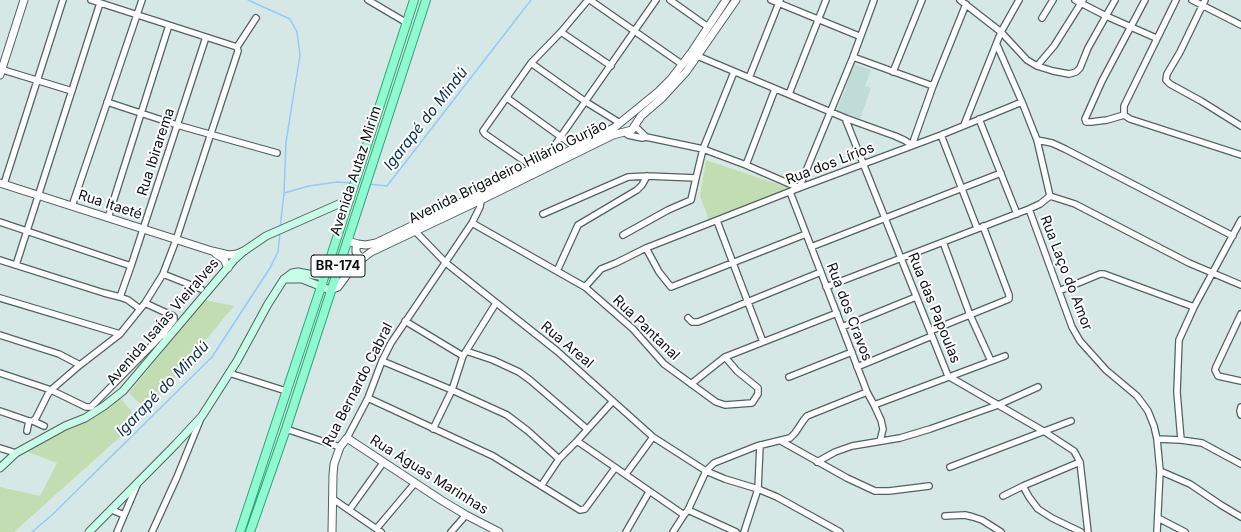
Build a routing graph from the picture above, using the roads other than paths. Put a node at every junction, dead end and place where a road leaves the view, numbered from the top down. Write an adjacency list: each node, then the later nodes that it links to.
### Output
1 (24, 0): 54 (street)
2 (63, 0): 58 (street)
3 (91, 0): 27 (street)
4 (142, 0): 30 (street)
5 (368, 0): 35 (street)
6 (414, 0): 35 (main road, Avenida Autaz Mirim / BR-174)
7 (426, 0): 121 (main road, Avenida Autaz Mirim / BR-174)
8 (589, 0): 40 (street); 41 (street)
9 (656, 0): 41 (street)
10 (671, 0): 38 (street)
11 (726, 0): 38 (street, Avenida Brigadeiro Hilário Gurjão)
12 (736, 0): 48 (street, Avenida Brigadeiro Hilário Gurjão)
13 (771, 0): 25 (street)
14 (826, 0): 34 (street)
15 (874, 0): 43 (street)
16 (922, 0): 56 (street)
17 (960, 0): 29 (street)
18 (1019, 0): 42 (street)
19 (1053, 0): 33 (street)
20 (1075, 0): 26 (street)
21 (1115, 0): 31 (street)
22 (1145, 0): 39 (street)
23 (1176, 0): 45 (street)
24 (1192, 0): 28 (street)
25 (779, 2): 34 (street); 57 (street)
26 (1082, 2): 31 (street); 53 (street)
27 (100, 3): 30 (street); 61 (street)
28 (1204, 3): 37 (street); 76 (street)
29 (966, 4): 42 (street); 59 (street)
30 (137, 15): 36 (street); 64 (street)
31 (1106, 16): 39 (street); 53 (street)
32 (256, 18): 47 (street)
33 (1042, 18)
34 (818, 19): 43 (street); 62 (street)
35 (407, 23): 101 (main road, Avenida Autaz Mirim / BR-174)
36 (169, 25): 44 (street); 68 (street)
37 (1241, 25)
38 (708, 27): 48 (street, Avenida Brigadeiro Hilário Gurjão)
39 (1130, 27): 45 (street); 69 (street)
40 (561, 32): 50 (street); 52 (street)
41 (635, 32): 51 (street); 52 (street)
42 (1001, 32): 46 (street); 53 (street)
43 (859, 36): 49 (street)
44 (206, 37): 47 (street); 73 (street, Rua Ibirarema)
45 (1156, 38): 69 (street)
46 (997, 44): 66 (street); 74 (street)
47 (237, 48): 78 (street)
48 (694, 55): 51 (street, Avenida Brigadeiro Hilário Gurjão); 55 (street); 75 (street, Avenida Brigadeiro Hilário Gurjão)
49 (853, 57): 56 (street); 67 (street)
50 (531, 63): 63 (street); 65 (street)
51 (683, 64): 72 (street, Avenida Brigadeiro Hilário Gurjão)
52 (611, 66): 65 (street)
53 (1037, 66)
54 (1, 71): 58 (street)
55 (734, 72): 57 (street); 85 (street)
56 (893, 72): 59 (street)
57 (749, 78): 60 (street)
58 (37, 81): 61 (street); 95 (street)
59 (933, 86): 83 (street)
60 (775, 89): 62 (street); 89 (street)
61 (72, 91): 99 (street)
62 (789, 94): 67 (street)
63 (507, 98): 80 (street); 91 (street)
64 (107, 102): 68 (street); 103 (street)
65 (586, 102): 72 (street); 80 (street)
66 (1022, 102): 71 (street, Rua dos Lírios); 82 (street)
67 (830, 111): 70 (street); 96 (street)
68 (141, 113): 73 (street); 107 (street)
69 (1124, 115): 87 (street)
70 (845, 118): 83 (street); 90 (street, Rua das Papoulas)
71 (979, 119): 74 (street, Rua dos Lírios); 92 (street, Rua Laço do Amor)
72 (623, 120): 75 (street); 77 (street); 84 (street, Avenida Brigadeiro Hilário Gurjão)
73 (177, 125): 78 (street); 114 (street, Rua Ibirarema)
74 (964, 125): 79 (street, Rua dos Lírios)
75 (635, 126): 77 (street, Avenida Brigadeiro Hilário Gurjão); 81 (street)
76 (1241, 126)
77 (625, 132): 81 (street); 102 (street, Avenida Brigadeiro Hilário Gurjão)
78 (210, 134): 86 (street); 120 (street)
79 (941, 135): 83 (street, Rua dos Lírios); 97 (street)
80 (562, 137): 84 (street); 88 (street)
81 (646, 137): 85 (street)
82 (1037, 140): 100 (street); 119 (street)
83 (912, 145): 90 (street, Rua dos Lírios)
84 (575, 147): 88 (street, Avenida Brigadeiro Hilário Gurjão)
85 (704, 149): 89 (street); 94 (street)
86 (277, 153)
87 (1241, 154)
88 (543, 162): 91 (street, Avenida Brigadeiro Hilário Gurjão)
89 (746, 164): 96 (street)
90 (864, 164): 96 (street, Rua dos Lírios); 108 (street, Rua das Papoulas)
91 (533, 167): 123 (street, Avenida Brigadeiro Hilário Gurjão)
92 (1001, 173): 97 (street); 106 (street, Rua Laço do Amor)
93 (647, 176): 94 (street); 105 (street); 136 (street)
94 (696, 178): 118 (street)
95 (2, 184): 99 (street, Rua Itaeté)
96 (799, 188): 98 (street, Rua dos Lírios)
97 (962, 189): 108 (street); 113 (street)
98 (790, 192): 110 (street, Rua dos Lírios); 117 (street, Rua dos Cravos)
99 (38, 195): 103 (street, Rua Itaeté); 115 (street)
100 (1050, 196): 104 (street); 138 (street)
101 (350, 199): 127 (main road, Avenida Isaías Vieiralves); 140 (main road, Avenida Autaz Mirim / BR-174)
102 (481, 200): 112 (street, Rua Bernardo Cabral); 116 (street, Avenida Brigadeiro Hilário Gurjão)
103 (72, 206): 107 (street, Rua Itaeté)
104 (1029, 209): 106 (street); 148 (street, Rua Laço do Amor)
105 (543, 214)
106 (1017, 214): 113 (street)
107 (108, 218): 114 (street, Rua Itaeté)
108 (886, 218): 124 (street); 129 (street, Rua das Papoulas)
109 (1241, 220): 119 (street)
110 (717, 221): 125 (street, Rua dos Lírios); 132 (street)
111 (0, 222): 115 (street)
112 (472, 223): 131 (street, Rua Bernardo Cabral); 136 (street, Rua Pantanal)
113 (980, 227): 122 (street); 159 (street)
114 (143, 229): 120 (street, Rua Itaeté); 134 (street, Rua Ibirarema)
115 (27, 231): 133 (street); 134 (street)
116 (415, 231): 128 (street, Avenida Brigadeiro Hilário Gurjão); 131 (street, Rua Areal)
117 (806, 234): 124 (street, Rua dos Cravos); 132 (street)
118 (623, 235)
119 (1233, 236): 138 (street)
120 (176, 240): 126 (street, Rua Itaeté); 139 (street)
121 (347, 240): 123 (street, Avenida Brigadeiro Hilário Gurjão); 147 (main road, Avenida Autaz Mirim / BR-174)
122 (943, 242): 129 (street); 159 (street)
123 (358, 244): 128 (street)
124 (811, 247): 137 (street, Rua dos Cravos)
125 (646, 248): 132 (street); 144 (street, Rua dos Lírios)
126 (212, 251): 127 (street, Rua Itaeté); 135 (street, Rua Itaeté)
127 (244, 251): 135 (main road, Avenida Isaías Vieiralves)
128 (363, 258): 147 (street, Avenida Brigadeiro Hilário Gurjão)
129 (901, 259): 145 (street); 150 (street, Rua das Papoulas)
130 (0, 260): 133 (street)
131 (446, 263): 154 (street, Rua Areal); 161 (street, Rua Bernardo Cabral)
132 (733, 263): 152 (street)
133 (16, 265): 149 (street)
134 (132, 266): 149 (street, Rua Ibirarema)
135 (228, 268): 166 (main road, Avenida Isaías Vieiralves)
136 (557, 271): 144 (street, Rua Pantanal)
137 (821, 272): 145 (street, Rua dos Cravos); 152 (street)
138 (1212, 273): 142 (street); 155 (street)
139 (163, 274): 146 (street); 153 (street)
140 (324, 277): 141 (main road); 143 (main road, Avenida Autaz Mirim / BR-174)
141 (284, 279): 143 (main road); 176 (main road)
142 (1241, 285)
143 (321, 287): 147 (main road); 185 (main road, Avenida Autaz Mirim / BR-174)
144 (585, 287): 181 (street, Rua Pantanal)
145 (826, 287): 157 (street, Rua dos Cravos)
146 (201, 288)
147 (330, 290): 199 (main road, Avenida Autaz Mirim / BR-174)
148 (1059, 291): 155 (street); 205 (street, Rua Laço do Amor)
149 (120, 297): 156 (street)
150 (916, 297): 162 (street); 163 (street, Rua das Papoulas)
151 (0, 298): 164 (street)
152 (748, 301): 160 (street); 167 (street)
153 (145, 303): 156 (street); 166 (street)
154 (496, 303): 169 (street); 188 (street, Rua Areal)
155 (1194, 307): 206 (street)
156 (140, 309): 164 (street)
157 (837, 313): 162 (street, Rua dos Cravos); 167 (street)
158 (1241, 314): 180 (street)
159 (970, 315): 163 (street); 173 (street)
160 (688, 318)
161 (405, 321): 169 (street); 172 (street, Rua Bernardo Cabral)
162 (842, 327): 168 (street, Rua dos Cravos)
163 (931, 333): 175 (street); 178 (street, Rua das Papoulas)
164 (120, 334): 174 (street)
165 (0, 335): 174 (street)
166 (166, 336): 183 (street); 213 (main road, Avenida Isaías Vieiralves)
167 (763, 342): 171 (street)
168 (852, 352): 175 (street, Rua dos Cravos); 179 (street)
169 (465, 354): 184 (street); 200 (street)
170 (1005, 356): 173 (street)
171 (725, 357): 181 (street); 181 (street, Rua Pantanal)
172 (382, 361): 184 (street); 187 (street, Rua Bernardo Cabral)
173 (991, 361): 178 (street)
174 (80, 365): 183 (street)
175 (857, 367): 186 (street, Rua dos Cravos)
176 (229, 372): 185 (street); 194 (main road)
177 (0, 374): 183 (street)
178 (948, 376): 189 (street); 190 (street, Rua das Papoulas)
179 (789, 377)
180 (1241, 381)
181 (691, 384)
182 (1038, 387): 190 (street)
183 (52, 390): 195 (street)
184 (452, 390): 198 (street); 214 (street)
185 (286, 391): 247 (main road, Avenida Autaz Mirim / BR-174)
186 (867, 392): 189 (street, Rua dos Cravos); 208 (street)
187 (368, 398): 198 (street); 204 (street, Rua Bernardo Cabral)
188 (613, 401): 200 (street); 203 (street, Rua Areal)
189 (874, 405): 209 (street, Rua dos Cravos)
190 (998, 405): 202 (street, Rua das Papoulas); 209 (street)
191 (1241, 407): 193 (street)
192 (0, 412): 195 (street)
193 (1241, 415)
194 (202, 416): 226 (main road); 246 (street)
195 (33, 420): 197 (street); 201 (street)
196 (1071, 420): 202 (street)
197 (44, 426)
198 (434, 428): 227 (street)
199 (286, 429): 211 (street); 248 (main road, Avenida Autaz Mirim / BR-174)
200 (587, 429): 207 (street)
201 (27, 431)
202 (1045, 432): 216 (street, Rua das Papoulas); 219 (street)
203 (653, 437): 222 (street, Rua Areal); 224 (street)
204 (346, 438): 211 (street, Rua Bernardo Cabral); 217 (street, Rua Águas Marinhas)
205 (1157, 439): 206 (street); 223 (street, Rua Laço do Amor)
206 (1181, 440): 218 (street)
207 (578, 441): 214 (street); 221 (street)
208 (781, 441): 210 (street); 215 (street)
209 (880, 441): 215 (street)
210 (760, 445): 222 (street); 230 (street)
211 (340, 447): 233 (street, Rua Bernardo Cabral)
212 (0, 448): 213 (street)
213 (16, 453): 220 (main road, Avenida Isaías Vieiralves)
214 (559, 459): 227 (street)
215 (817, 462): 228 (street)
216 (1080, 462): 229 (street); 259 (street)
217 (383, 463): 225 (street, Rua Águas Marinhas); 234 (street)
218 (1241, 464)
219 (950, 467)
220 (0, 468)
221 (615, 468): 224 (street); 227 (street)
222 (706, 471): 230 (street, Rua Areal); 236 (street)
223 (1160, 471): 241 (street); 242 (street, Rua Laço do Amor)
224 (626, 474): 231 (street)
225 (416, 483): 238 (street, Rua Águas Marinhas); 243 (street)
226 (138, 484): 235 (main road); 237 (street)
227 (541, 486)
228 (929, 486)
229 (1023, 486): 232 (street); 258 (street)
230 (758, 489): 255 (street); 256 (street, Rua Areal)
231 (649, 492): 239 (street); 252 (street)
232 (1003, 496)
233 (333, 498): 234 (street); 249 (street, Rua Bernardo Cabral)
234 (350, 509): 243 (street)
235 (112, 510): 237 (street); 244 (main road)
236 (688, 510): 239 (street); 254 (street)
237 (124, 515): 245 (street)
238 (466, 515): 250 (street); 251 (street, Rua Águas Marinhas)
239 (684, 515): 253 (street)
240 (945, 516): 257 (street)
241 (1241, 517)
242 (1158, 518): 260 (street, Rua Laço do Amor); 261 (street)
243 (379, 530)
244 (89, 532)
245 (117, 532)
246 (152, 532)
247 (240, 532)
248 (250, 532)
249 (332, 532)
250 (451, 532)
251 (499, 532)
252 (626, 532)
253 (673, 532)
254 (736, 532)
255 (744, 532)
256 (840, 532)
257 (1001, 532)
258 (1081, 532)
259 (1088, 532)
260 (1157, 532)
261 (1185, 532)

